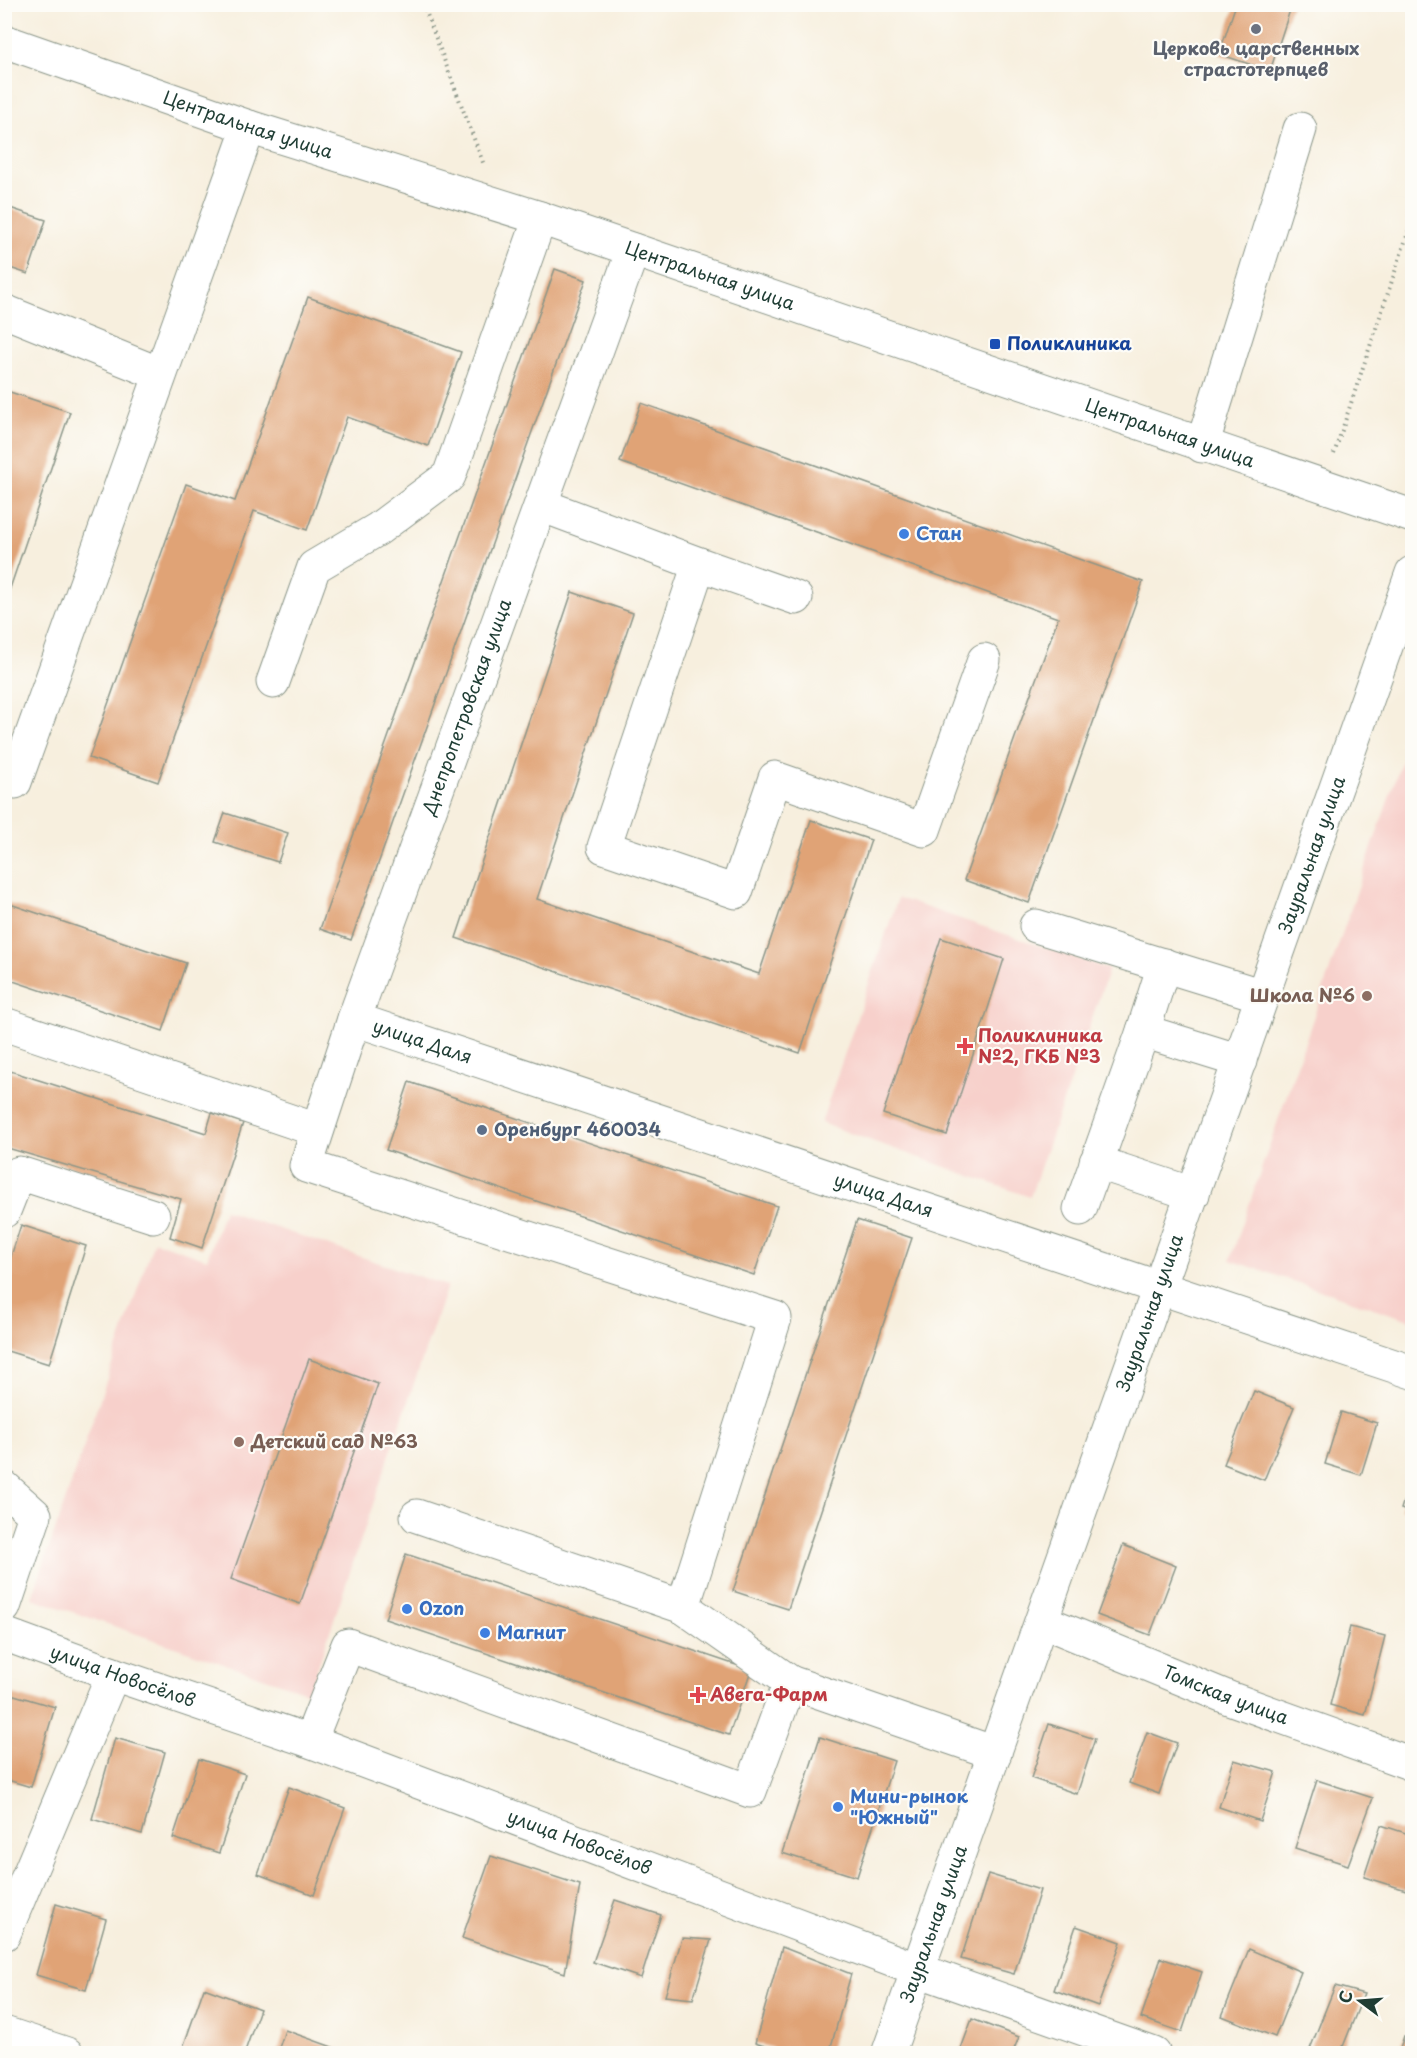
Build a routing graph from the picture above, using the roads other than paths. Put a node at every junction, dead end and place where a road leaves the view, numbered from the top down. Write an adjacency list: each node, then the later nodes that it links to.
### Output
1 (4, 41): 2 (street, Центральная улица)
2 (249, 127): 4 (street, Центральная улица); 7 (street)
3 (1300, 129): 8 (street)
4 (540, 218): 5 (street, Центральная улица); 15 (street)
5 (633, 250): 8 (street, Центральная улица); 9 (street, Днепропетровская улица)
6 (4, 311): 7 (street)
7 (160, 374): 16 (street)
8 (1202, 446): 10 (street, Центральная улица)
9 (541, 505): 11 (street); 20 (street, Днепропетровская улица)
10 (1413, 516)
11 (699, 564): 13 (street); 14 (street)
12 (1413, 573): 19 (street, Зауральная улица)
13 (796, 598)
14 (984, 660)
15 (273, 682)
16 (15, 782)
17 (1036, 926): 18 (street)
18 (1164, 965): 19 (street); 22 (street)
19 (1263, 996): 23 (street, Зауральная улица)
20 (354, 1019): 24 (street, Днепропетровская улица); 30 (street, улица Даля)
21 (4, 1024): 24 (street)
22 (1143, 1031): 23 (street); 25 (street)
23 (1240, 1061): 26 (street, Зауральная улица)
24 (316, 1130): 35 (street, Днепропетровская улица)
25 (1096, 1162): 26 (street); 27 (street)
26 (1193, 1194): 30 (street, Зауральная улица)
27 (1080, 1209)
28 (4, 1211): 29 (street)
29 (153, 1216)
30 (1160, 1287): 31 (street, улица Даля); 36 (street, Зауральная улица)
31 (1413, 1372)
32 (4, 1487): 34 (street)
33 (417, 1516): 35 (street)
34 (4, 1606)
35 (683, 1607): 39 (street)
36 (1042, 1621): 41 (street, Зауральная улица); 42 (street, Томская улица)
37 (4, 1634): 38 (street, улица Новосёлов)
38 (113, 1674): 40 (street, улица Новосёлов); 43 (street)
39 (790, 1682): 40 (street); 41 (street)
40 (310, 1741): 44 (street, улица Новосёлов)
41 (995, 1753): 44 (street, Зауральная улица)
42 (1413, 1764)
43 (4, 1934)
44 (918, 1970): 47 (street, Зауральная улица); 48 (street, улица Новосёлов)
45 (4, 2033): 46 (street)
46 (67, 2054)
47 (888, 2054)
48 (1154, 2054)

